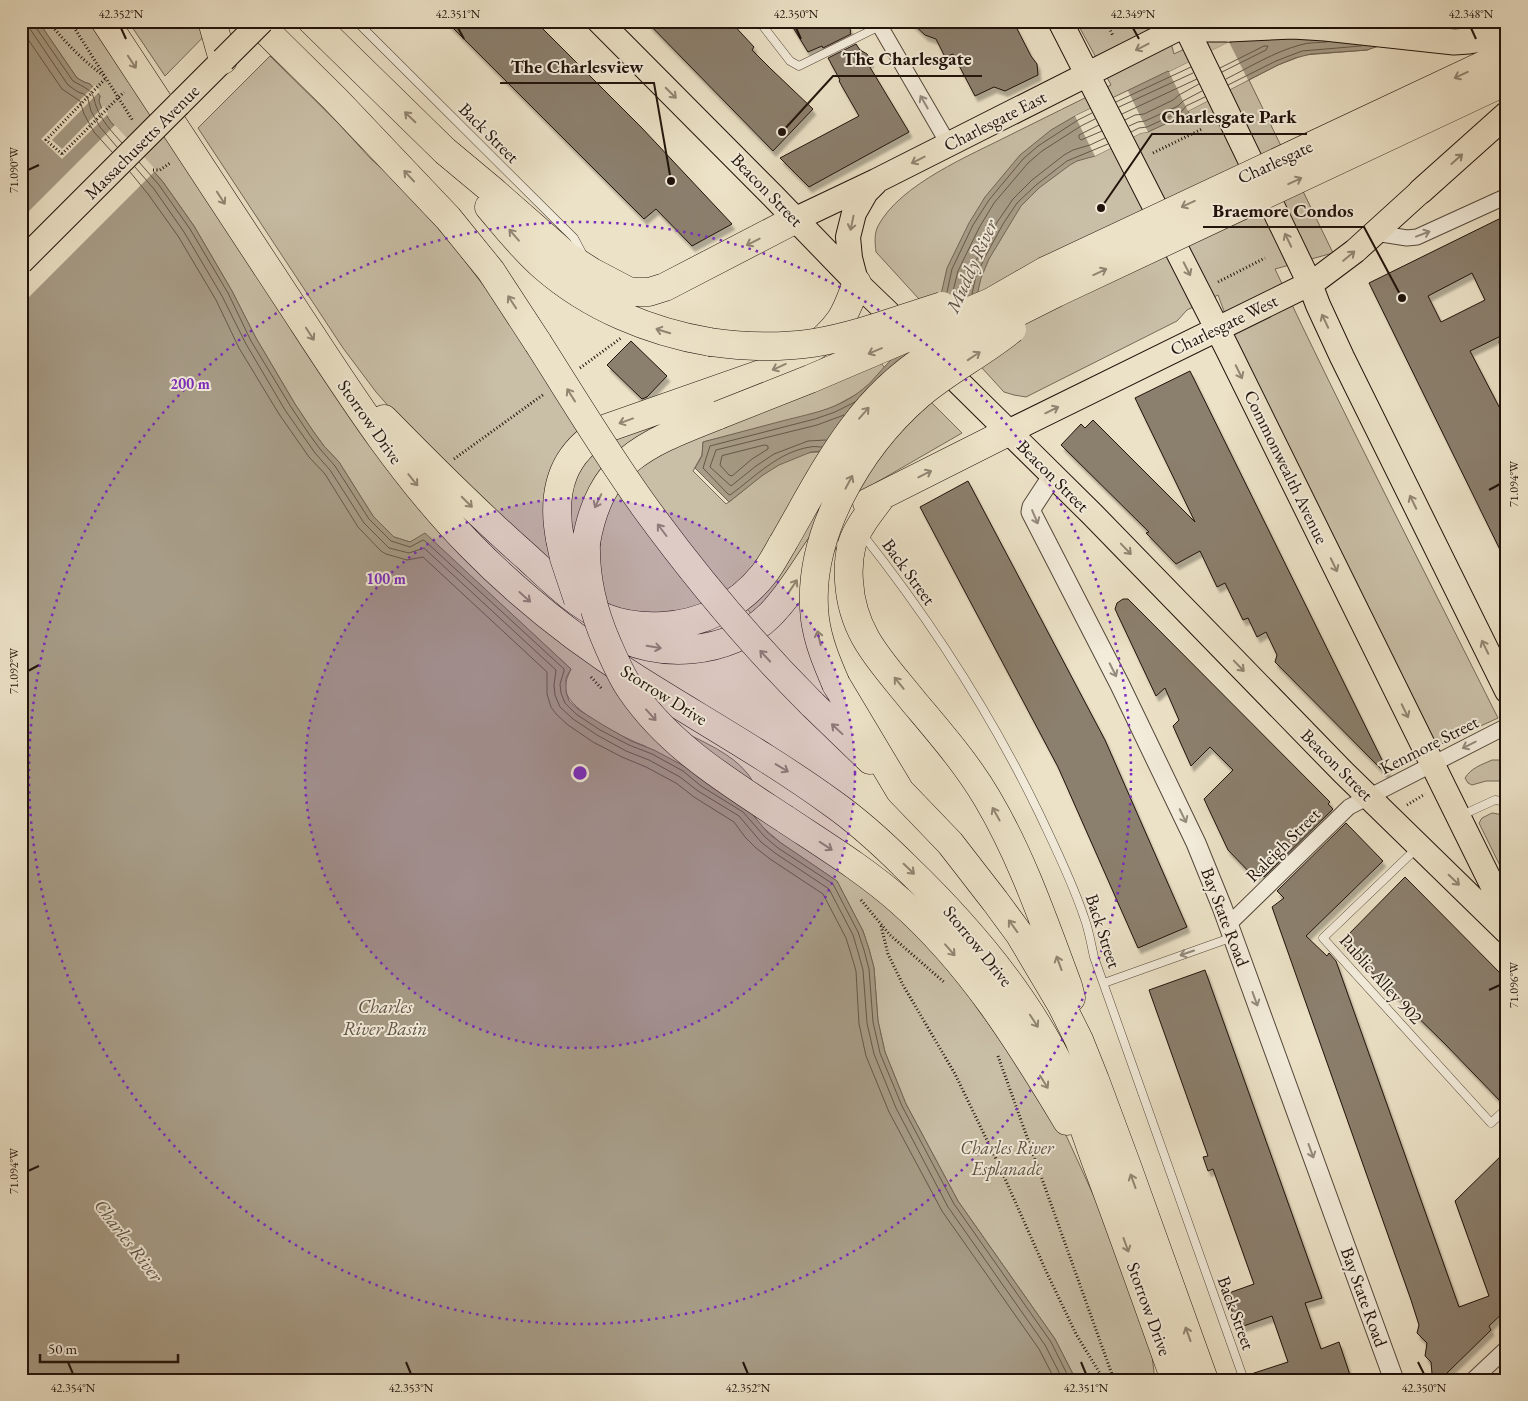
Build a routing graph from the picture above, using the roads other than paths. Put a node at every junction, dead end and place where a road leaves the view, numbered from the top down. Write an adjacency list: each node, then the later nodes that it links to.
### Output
1 (106, 21): 35 (highway, Storrow Drive, one-way to 35)
2 (212, 21): 16 (highway)
3 (256, 21): 45 (highway, Storrow Drive, one-way to 3, bridge)
4 (262, 21): 16 (main road, Massachusetts Avenue, bridge)
5 (312, 21): 21 (highway, one-way to 5)
6 (356, 21): 28 (lane, Back Street)
7 (599, 21): 25 (main road, Beacon Street, one-way to 25)
8 (759, 21): 12 (lane)
9 (1060, 21): 17 (main road, Commonwealth Avenue)
10 (1494, 21): 14 (highway)
11 (1187, 23): 13 (highway, bridge); 17 (main road, Charlesgate East, one-way to 17); 31 (main road, one-way to 11)
12 (878, 24): 20 (street, one-way to 12)
13 (1507, 35)
14 (1507, 48)
15 (1507, 57): 29 (highway, Charlesgate, one-way to 29, bridge)
16 (223, 60): 27 (main road, Massachusetts Avenue, bridge)
17 (1087, 75): 20 (main road, Charlesgate East); 32 (main road, Commonwealth Avenue, one-way to 32)
18 (1507, 78): 29 (highway, Charlesgate, one-way to 18, bridge)
19 (1501, 119): 23 (highway, one-way to 19)
20 (949, 145): 22 (main road, Charlesgate East, one-way to 22)
21 (445, 151): 28 (highway); 29 (highway, one-way to 21, bridge)
22 (876, 181): 25 (main road, Charlesgate East); 30 (main road, one-way to 30)
23 (1421, 191): 26 (main road, Charlesgate West)
24 (1507, 196): 26 (street, one-way to 24)
25 (796, 219): 28 (highway, one-way to 28); 30 (main road, Beacon Street)
26 (1375, 233): 31 (main road, Charlesgate West, one-way to 26)
27 (21, 262)
28 (592, 272)
29 (1051, 282): 40 (highway, one-way to 40, bridge); 41 (highway, one-way to 29, bridge); 45 (highway, one-way to 29, bridge)
30 (857, 283): 36 (main road, Beacon Street, bridge); 40 (highway, one-way to 40)
31 (1310, 284): 32 (main road, Charlesgate West); 42 (main road, one-way to 31)
32 (1217, 328): 36 (main road, Charlesgate West, one-way to 32); 44 (main road, Commonwealth Avenue, one-way to 44)
33 (1507, 340): 34 (lane)
34 (1507, 349)
35 (333, 369): 41 (highway, one-way to 41); 56 (highway, Storrow Drive, one-way to 56)
36 (1008, 432): 37 (main road, Beacon Street); 38 (highway, one-way to 36)
37 (1053, 476): 46 (main road, Beacon Street, one-way to 46); 51 (street, Bay State Road, one-way to 51)
38 (882, 496): 39 (highway); 41 (highway, one-way to 38)
39 (858, 529): 53 (lane, Back Street); 54 (highway, one-way to 39)
40 (573, 541): 56 (highway, one-way to 56, bridge)
41 (584, 606)
42 (1507, 691)
43 (1507, 726): 44 (street, Kenmore Street, one-way to 44)
44 (1432, 764): 46 (street, Kenmore Street); 48 (main road, Commonwealth Avenue)
45 (893, 783): 54 (highway, Storrow Drive, one-way to 45)
46 (1369, 797): 49 (main road, Beacon Street); 51 (street, Raleigh Street)
47 (1507, 802): 48 (lane)
48 (1458, 817): 50 (main road, Commonwealth Avenue)
49 (1419, 846): 52 (main road, Beacon Street, one-way to 52); 55 (lane, Public Alley 902)
50 (1507, 915)
51 (1231, 931): 53 (lane, Raleigh Street, one-way to 53); 61 (street, Bay State Road, one-way to 61)
52 (1507, 932)
53 (1104, 983): 60 (lane, Back Street)
54 (1087, 1060): 59 (highway, Storrow Drive, one-way to 54)
55 (1507, 1108)
56 (1104, 1183): 58 (highway, Storrow Drive, one-way to 58)
57 (1507, 1348): 62 (street)
58 (1175, 1380)
59 (1204, 1380)
60 (1244, 1380)
61 (1394, 1380)
62 (1473, 1380)

